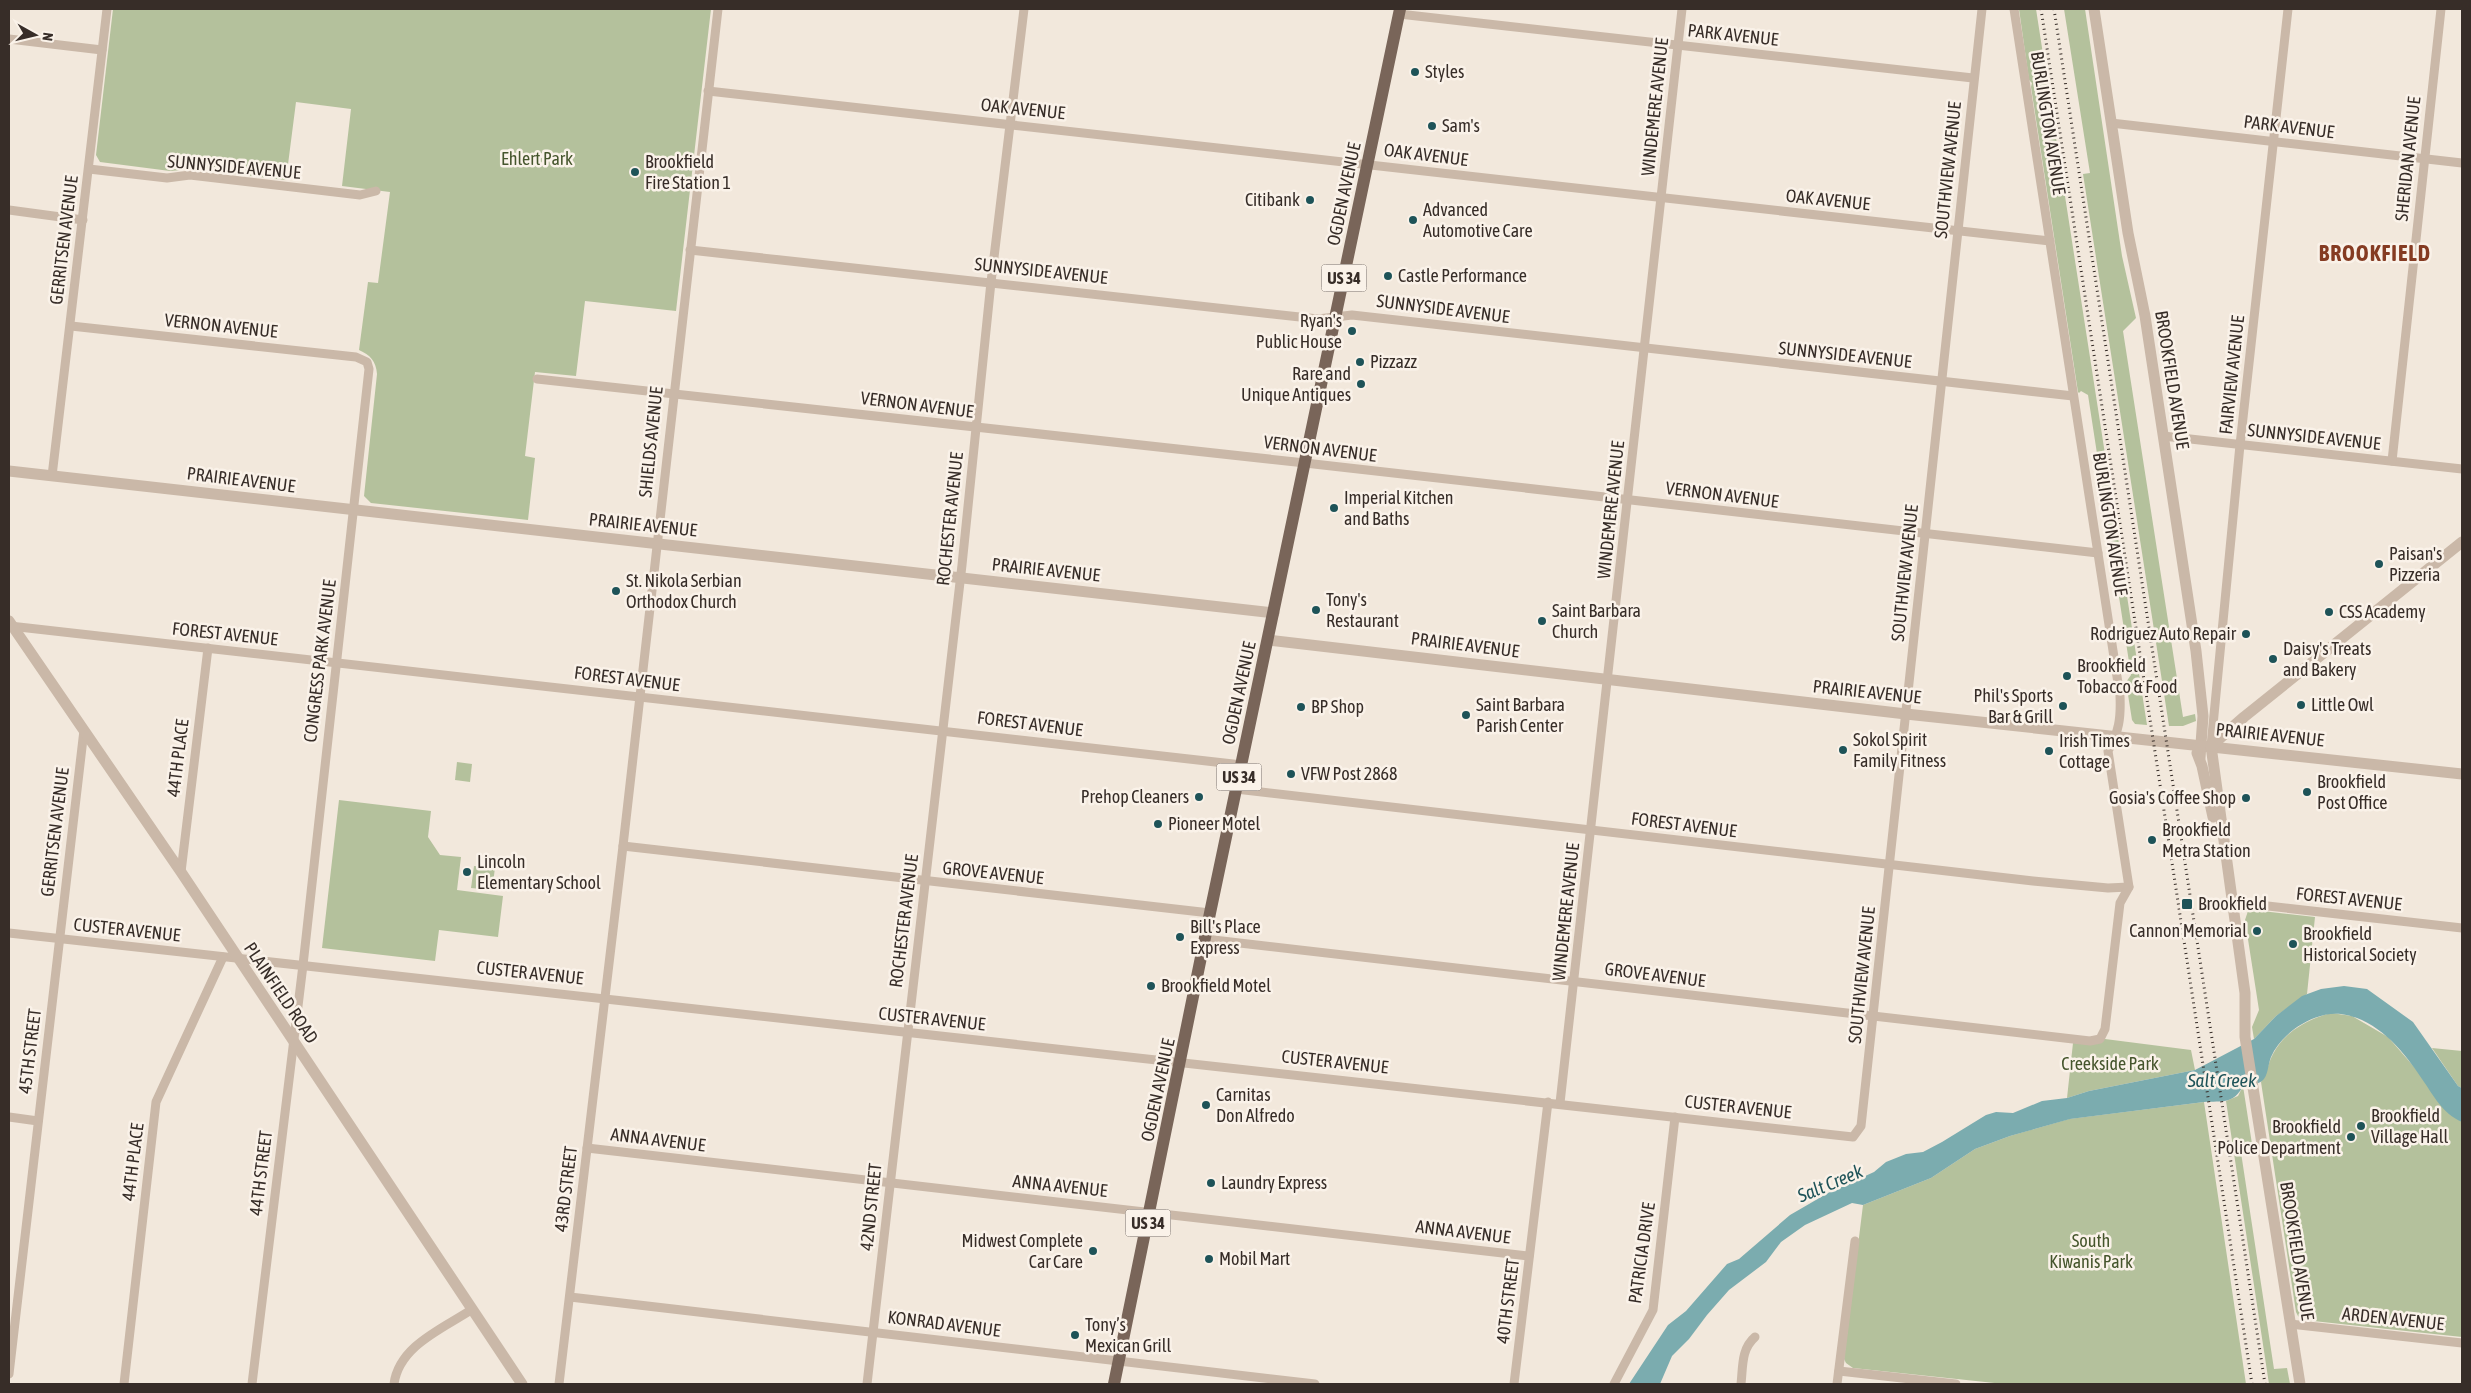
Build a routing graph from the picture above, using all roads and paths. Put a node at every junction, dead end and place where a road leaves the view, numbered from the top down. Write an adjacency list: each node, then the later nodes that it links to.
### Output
1 (106, 9): 13 (street, GERRITSEN AVENUE)
2 (718, 9): 15 (street, SHIELDS AVENUE)
3 (1024, 9): 17 (street, ROCHESTER AVENUE)
4 (1682, 9): 12 (street, WINDEMERE AVENUE)
5 (1982, 9): 14 (street, SOUTHVIEW AVENUE)
6 (2014, 9): 28 (street, BURLINGTON AVENUE)
7 (2094, 9): 16 (street, BROOKFIELD AVENUE)
8 (2288, 9): 18 (street, FAIRVIEW AVENUE)
9 (2441, 9): 19 (street, SHERIDAN AVENUE)
10 (1400, 11): 12 (street, PARK AVENUE); 20 (main road, OGDEN AVENUE / US 34)
11 (9, 39): 13 (street)
12 (1678, 45): 14 (street, PARK AVENUE); 24 (street, WINDEMERE AVENUE)
13 (102, 50): 22 (street, GERRITSEN AVENUE)
14 (1973, 78): 27 (street, SOUTHVIEW AVENUE)
15 (708, 91): 17 (street, OAK AVENUE); 29 (street, SHIELDS AVENUE)
16 (2111, 123): 18 (street, PARK AVENUE); 40 (street, BROOKFIELD AVENUE)
17 (1009, 124): 20 (street, OAK AVENUE); 30 (street, ROCHESTER AVENUE)
18 (2274, 141): 19 (street, PARK AVENUE); 41 (street, FAIRVIEW AVENUE)
19 (2424, 159): 21 (street, PARK AVENUE); 42 (street, SHERIDAN AVENUE)
20 (1368, 164): 24 (street, OAK AVENUE); 31 (main road, OGDEN AVENUE / US 34)
21 (2462, 164)
22 (89, 169): 23 (street, SUNNYSIDE AVENUE); 26 (street, GERRITSEN AVENUE)
23 (376, 192)
24 (1661, 197): 27 (street, OAK AVENUE); 33 (street, WINDEMERE AVENUE)
25 (9, 210): 26 (street)
26 (83, 220): 32 (street, GERRITSEN AVENUE)
27 (1958, 230): 28 (street, OAK AVENUE); 36 (street, SOUTHVIEW AVENUE)
28 (2050, 241): 38 (street, BURLINGTON AVENUE)
29 (690, 250): 30 (street, SUNNYSIDE AVENUE); 37 (street, SHIELDS AVENUE)
30 (991, 282): 31 (street, SUNNYSIDE AVENUE); 39 (street, ROCHESTER AVENUE)
31 (1336, 317): 33 (street, SUNNYSIDE AVENUE); 43 (main road, OGDEN AVENUE / US 34)
32 (71, 326): 34 (street, VERNON AVENUE); 46 (street, GERRITSEN AVENUE)
33 (1644, 349): 36 (street, SUNNYSIDE AVENUE); 47 (street, WINDEMERE AVENUE)
34 (367, 362): 48 (street, CONGRESS PARK AVENUE)
35 (537, 379): 37 (street, VERNON AVENUE)
36 (1941, 383): 38 (street, SUNNYSIDE AVENUE); 49 (street, SOUTHVIEW AVENUE)
37 (673, 393): 39 (street, VERNON AVENUE); 51 (street, SHIELDS AVENUE)
38 (2073, 396): 52 (street, BURLINGTON AVENUE)
39 (976, 428): 43 (street, VERNON AVENUE); 53 (street, ROCHESTER AVENUE)
40 (2163, 436): 41 (street, SUNNYSIDE AVENUE); 65 (street, BROOKFIELD AVENUE)
41 (2240, 445): 42 (street, SUNNYSIDE AVENUE); 65 (street, FAIRVIEW AVENUE)
42 (2392, 461): 44 (street, SUNNYSIDE AVENUE)
43 (1305, 463): 47 (street, VERNON AVENUE); 54 (main road, OGDEN AVENUE / US 34)
44 (2462, 469)
45 (9, 471): 46 (street, PRAIRIE AVENUE)
46 (52, 476): 48 (street, PRAIRIE AVENUE)
47 (1628, 500): 49 (street, VERNON AVENUE); 59 (street, WINDEMERE AVENUE)
48 (354, 510): 51 (street, PRAIRIE AVENUE); 58 (street, CONGRESS PARK AVENUE)
49 (1926, 534): 52 (street, VERNON AVENUE); 61 (street, SOUTHVIEW AVENUE)
50 (2462, 542): 65 (street)
51 (656, 544): 53 (street, PRAIRIE AVENUE); 60 (street, SHIELDS AVENUE)
52 (2098, 553): 64 (street, BURLINGTON AVENUE)
53 (960, 578): 54 (street, PRAIRIE AVENUE); 63 (street, ROCHESTER AVENUE)
54 (1274, 613): 56 (main road, OGDEN AVENUE / US 34)
55 (10, 625): 57 (street, FOREST AVENUE); 62 (street, PLAINFIELD ROAD)
56 (1268, 640): 59 (street, PRAIRIE AVENUE); 66 (main road, OGDEN AVENUE / US 34)
57 (208, 648): 58 (street, FOREST AVENUE); 73 (street, 44TH PLACE)
58 (336, 663): 60 (street, FOREST AVENUE); 84 (street, CONGRESS PARK AVENUE)
59 (1608, 680): 61 (street, PRAIRIE AVENUE); 69 (street, WINDEMERE AVENUE)
60 (639, 697): 63 (street, FOREST AVENUE); 70 (street, SHIELDS AVENUE)
61 (1906, 714): 64 (street, PRAIRIE AVENUE); 72 (street, SOUTHVIEW AVENUE)
62 (84, 730): 73 (street, PLAINFIELD ROAD); 80 (street, GERRITSEN AVENUE)
63 (942, 730): 66 (street, FOREST AVENUE); 74 (street, ROCHESTER AVENUE)
64 (2116, 737): 65 (street, PRAIRIE AVENUE); 75 (street, BURLINGTON AVENUE)
65 (2200, 745): 67 (street, PRAIRIE AVENUE); 71 (street, BROOKFIELD AVENUE); 71 (street, BROOKFIELD AVENUE)
66 (1242, 765): 68 (main road, OGDEN AVENUE / US 34)
67 (2462, 774)
68 (1236, 789): 69 (street, FOREST AVENUE); 77 (main road, OGDEN AVENUE / US 34)
69 (1592, 830): 72 (street, FOREST AVENUE); 85 (street, WINDEMERE AVENUE)
70 (623, 846): 74 (street, GROVE AVENUE); 86 (street, SHIELDS AVENUE)
71 (2225, 855): 76 (street, BROOKFIELD AVENUE)
72 (1891, 865): 75 (street, FOREST AVENUE); 87 (street, SOUTHVIEW AVENUE)
73 (181, 872): 83 (street, PLAINFIELD ROAD)
74 (926, 882): 77 (street, GROVE AVENUE); 88 (street, ROCHESTER AVENUE)
75 (2129, 887): 87 (street, GROVE AVENUE)
76 (2232, 902): 78 (street, FOREST AVENUE); 104 (street, BROOKFIELD AVENUE)
77 (1210, 913): 81 (main road, OGDEN AVENUE / US 34)
78 (2462, 928)
79 (9, 933): 80 (street, CUSTER AVENUE)
80 (58, 939): 82 (street, CUSTER AVENUE); 95 (street, 45TH STREET)
81 (1205, 939): 85 (street, GROVE AVENUE); 90 (main road, OGDEN AVENUE / US 34)
82 (223, 957): 83 (street, CUSTER AVENUE); 111 (street, 44TH PLACE)
83 (236, 958): 84 (street, CUSTER AVENUE); 89 (street, PLAINFIELD ROAD)
84 (302, 965): 86 (street, CUSTER AVENUE); 89 (street, 44TH STREET)
85 (1575, 982): 87 (street, GROVE AVENUE); 92 (street, WINDEMERE AVENUE)
86 (604, 998): 88 (street, CUSTER AVENUE); 97 (street, 43RD STREET)
87 (1874, 1016): 96 (street, SOUTHVIEW AVENUE)
88 (908, 1033): 90 (street, CUSTER AVENUE); 98 (street, 42ND STREET)
89 (293, 1042): 103 (street, PLAINFIELD ROAD); 112 (street, 44TH STREET)
90 (1182, 1062): 91 (street, CUSTER AVENUE); 99 (main road, OGDEN AVENUE / US 34)
91 (1548, 1102): 92 (street, CUSTER AVENUE); 101 (street, 40TH STREET)
92 (1560, 1103): 93 (street, CUSTER AVENUE)
93 (1676, 1117): 96 (street, CUSTER AVENUE); 120 (street, PATRICIA DRIVE)
94 (9, 1118): 95 (street)
95 (38, 1121): 110 (street, 45TH STREET)
96 (1853, 1137)
97 (587, 1148): 98 (street, ANNA AVENUE); 102 (street, 43RD STREET)
98 (890, 1183): 99 (street, ANNA AVENUE); 105 (street, 42ND STREET)
99 (1150, 1212): 101 (street, ANNA AVENUE); 108 (main road, OGDEN AVENUE / US 34)
100 (1855, 1241): 109 (street)
101 (1529, 1256): 119 (street, 40TH STREET)
102 (570, 1297): 105 (street, KONRAD AVENUE); 115 (street, 43RD STREET)
103 (471, 1310): 113 (street); 114 (street, PLAINFIELD ROAD)
104 (2290, 1324): 107 (street, ARDEN AVENUE); 124 (street, BROOKFIELD AVENUE)
105 (872, 1332): 108 (street, KONRAD AVENUE); 116 (street, 42ND STREET)
106 (1755, 1338): 121 (street)
107 (2462, 1343)
108 (1119, 1361): 117 (main road, OGDEN AVENUE / US 34); 118 (street, KONRAD AVENUE)
109 (1839, 1371): 122 (street); 123 (street)
110 (9, 1374)
111 (124, 1384)
112 (252, 1384)
113 (394, 1384)
114 (522, 1384)
115 (559, 1384)
116 (867, 1384)
117 (1114, 1384)
118 (1315, 1384)
119 (1514, 1384)
120 (1614, 1384)
121 (1741, 1384)
122 (1837, 1384)
123 (1956, 1384)
124 (2300, 1384)

